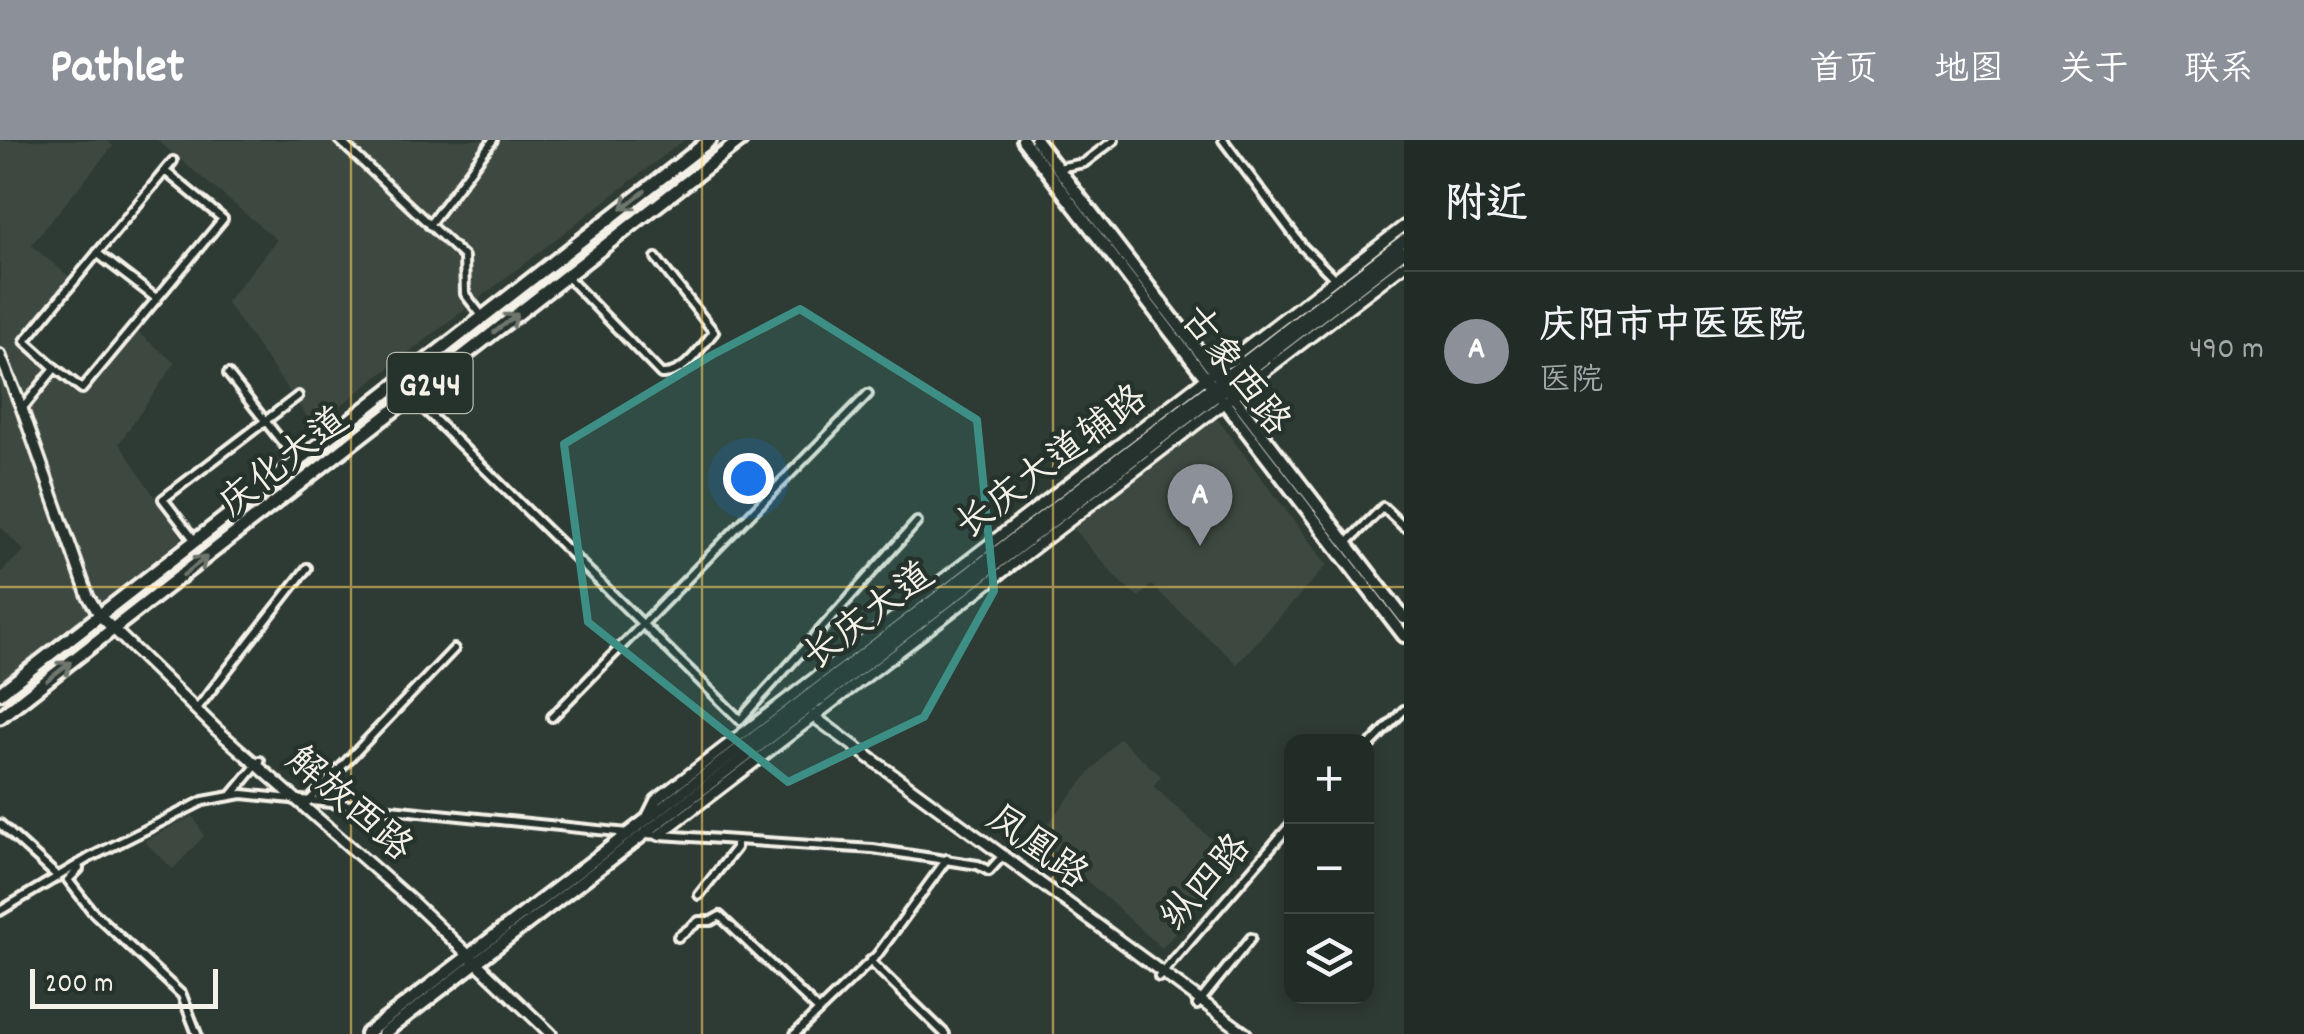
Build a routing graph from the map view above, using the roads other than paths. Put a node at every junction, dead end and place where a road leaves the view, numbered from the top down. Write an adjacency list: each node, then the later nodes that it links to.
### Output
1 (339, 140): 12 (street)
2 (493, 140): 12 (street)
3 (710, 140): 22 (highway, 庆化大道 / G244, one-way to 22)
4 (742, 140): 19 (highway, 庆化大道 / G244)
5 (1023, 140): 27 (main road, 古象西路)
6 (1036, 140): 10 (main road, 古象西路)
7 (1114, 140): 10 (street)
8 (1222, 140): 20 (street)
9 (173, 161): 11 (street)
10 (1057, 168): 27 (main road, 古象西路)
11 (164, 171): 16 (street); 21 (street)
12 (428, 225): 22 (street)
13 (1404, 226): 20 (street)
14 (1404, 240): 20 (main road, 长庆大道)
15 (1404, 252): 27 (main road, 长庆大道)
16 (97, 253): 21 (street); 24 (street)
17 (656, 258): 19 (street)
18 (1404, 265): 27 (street, 长庆大道辅路)
19 (566, 276): 30 (highway, 庆化大道 / G244, one-way to 19)
20 (1339, 283): 27 (main road, 长庆大道)
21 (156, 299): 24 (street)
22 (483, 317): 26 (highway, 庆化大道 / G244)
23 (0, 356): 31 (street)
24 (55, 368): 31 (street)
25 (228, 374): 32 (street)
26 (403, 379): 30 (street); 33 (highway, 庆化大道 / G244)
27 (1220, 387): 37 (main road, 古象西路); 43 (main road, 古象西路); 48 (main road, 长庆大道); 55 (street, 长庆大道辅路)
28 (868, 394): 41 (street)
29 (298, 396): 32 (street)
30 (414, 396): 41 (street); 42 (highway, 庆化大道 / G244, one-way to 30)
31 (22, 408): 39 (street)
32 (265, 421): 33 (street); 36 (street)
33 (297, 462): 36 (highway, 庆化大道 / G244)
34 (917, 522): 41 (street)
35 (1404, 527): 37 (street)
36 (196, 543): 39 (highway, 庆化大道 / G244)
37 (1347, 544): 40 (main road, 古象西路)
38 (307, 568): 46 (street)
39 (102, 615): 42 (street, 解放西路); 45 (highway, 庆化大道 / G244)
40 (1404, 618)
41 (643, 624): 49 (street)
42 (115, 627): 46 (street, 解放西路); 50 (highway, 庆化大道 / G244, one-way to 42)
43 (1404, 636)
44 (454, 650): 54 (street)
45 (0, 694)
46 (198, 708): 52 (street, 解放西路)
47 (1404, 708): 51 (street)
48 (803, 713): 55 (main road, 长庆大道); 58 (main road, 长庆大道); 60 (street); 63 (street, 凤凰路); 72 (street, 凤凰路)
49 (552, 716)
50 (0, 717)
51 (1374, 739)
52 (258, 763): 53 (street); 54 (street, 解放西路)
53 (231, 796): 54 (street); 64 (street)
54 (302, 801): 57 (street); 70 (street, 解放西路)
55 (646, 821): 57 (main road, 长庆大道)
56 (0, 824): 65 (street)
57 (630, 833): 58 (street); 70 (main road, 长庆大道)
58 (644, 834): 60 (street); 70 (main road, 长庆大道)
59 (1284, 834): 72 (street, 纵四路)
60 (659, 835): 61 (street)
61 (736, 840): 62 (street); 66 (street)
62 (947, 860): 63 (street); 71 (street)
63 (999, 860): 72 (street, 凤凰路)
64 (79, 866): 65 (street); 67 (street); 75 (street)
65 (58, 877): 67 (street)
66 (699, 895)
67 (0, 913)
68 (678, 937): 74 (street)
69 (1251, 938): 73 (street)
70 (473, 959): 76 (main road, 长庆大道); 77 (main road, 长庆大道); 78 (street, 解放西路); 79 (street, 解放西路)
71 (870, 961): 74 (street); 81 (street)
72 (1162, 976): 73 (street, 凤凰路)
73 (1199, 1003): 82 (street, 凤凰路); 83 (street, 凤凰路)
74 (819, 1011): 80 (street)
75 (197, 1034)
76 (366, 1034)
77 (383, 1034)
78 (551, 1034)
79 (559, 1034)
80 (795, 1034)
81 (945, 1034)
82 (1238, 1034)
83 (1246, 1034)

